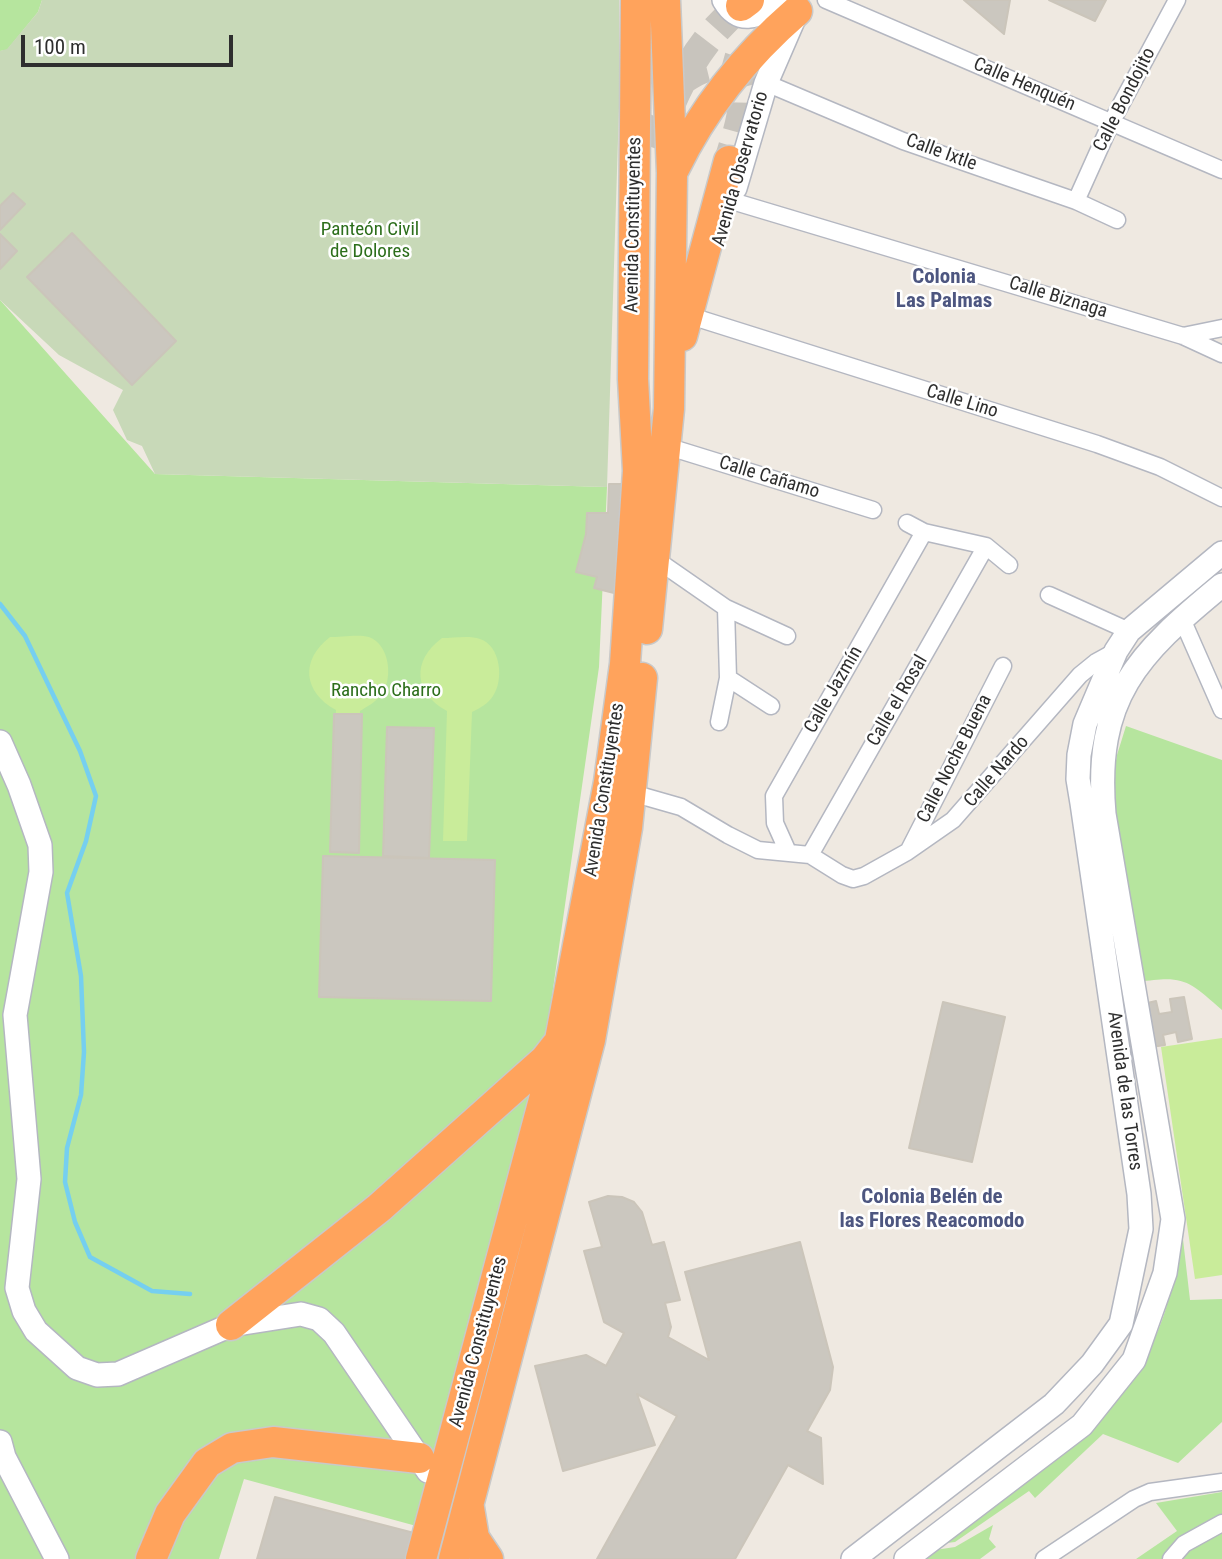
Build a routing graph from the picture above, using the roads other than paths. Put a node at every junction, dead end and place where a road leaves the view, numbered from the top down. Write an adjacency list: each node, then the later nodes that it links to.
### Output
1 (636, 0): 31 (highway, Avenida Constituyentes)
2 (665, 0): 12 (highway, Avenida Constituyentes)
3 (826, 0): 8 (street, Calle Henquén)
4 (1177, 0): 8 (street, Calle Bondojito)
5 (738, 2): 6 (street)
6 (793, 4): 7 (street, Avenida Observatorio); 12 (highway)
7 (766, 83): 13 (street, Avenida Observatorio); 14 (street, Calle Ixtle)
8 (1111, 123): 11 (street, Calle Henquén); 14 (street, Calle Bondojito)
9 (654, 148): 31 (highway)
10 (729, 161): 16 (highway)
11 (1222, 170)
12 (672, 173): 20 (highway, Avenida Constituyentes)
13 (732, 201): 16 (street, Avenida Observatorio); 18 (street, Calle Biznaga)
14 (1076, 201): 15 (street, Calle Ixtle)
15 (1117, 220)
16 (689, 328): 20 (highway); 22 (street, Calle Lino)
17 (1222, 328): 18 (street)
18 (1183, 336): 19 (street, Calle Biznaga)
19 (1222, 354)
20 (669, 409): 21 (highway, Avenida Constituyentes)
21 (666, 446): 23 (street, Calle Cañamo); 27 (highway, Avenida Constituyentes)
22 (1222, 498)
23 (873, 510)
24 (907, 523): 25 (street)
25 (924, 532): 26 (street); 45 (street, Calle Jazmín)
26 (986, 546): 29 (street); 47 (street, Calle el Rosal)
27 (654, 558): 33 (street); 44 (highway, Avenida Constituyentes)
28 (1220, 560): 35 (street, Avenida de las Torres)
29 (1009, 565)
30 (1222, 585): 34 (street, Avenida de las Torres)
31 (630, 595): 50 (highway, Avenida Constituyentes)
32 (1049, 595): 35 (street)
33 (726, 608): 36 (street); 39 (street)
34 (1182, 619): 41 (street); 48 (street, Avenida de las Torres)
35 (1129, 631): 37 (street, Avenida de las Torres)
36 (787, 636)
37 (1116, 652): 46 (street, Calle Nardo); 49 (street, Avenida de las Torres)
38 (1003, 666): 46 (street, Calle Noche Buena)
39 (728, 678): 40 (street); 42 (street)
40 (771, 706)
41 (1222, 710)
42 (719, 722)
43 (0, 742): 51 (street)
44 (632, 793): 45 (street); 55 (highway, Avenida Constituyentes)
45 (788, 852): 47 (street)
46 (907, 852): 47 (street, Calle Nardo)
47 (810, 855)
48 (1133, 989): 49 (street); 63 (street, Avenida de las Torres)
49 (1110, 994): 62 (street, Avenida de las Torres)
50 (560, 1040): 51 (highway); 59 (highway, Avenida Constituyentes)
51 (231, 1325): 53 (street)
52 (0, 1442): 57 (street)
53 (423, 1464): 58 (highway)
54 (1222, 1482): 64 (street)
55 (468, 1505): 60 (highway, Avenida Constituyentes); 61 (highway)
56 (1222, 1523): 65 (street)
57 (57, 1559)
58 (151, 1559)
59 (421, 1559)
60 (454, 1559)
61 (488, 1559)
62 (853, 1559)
63 (906, 1559)
64 (1044, 1559)
65 (1171, 1559)

